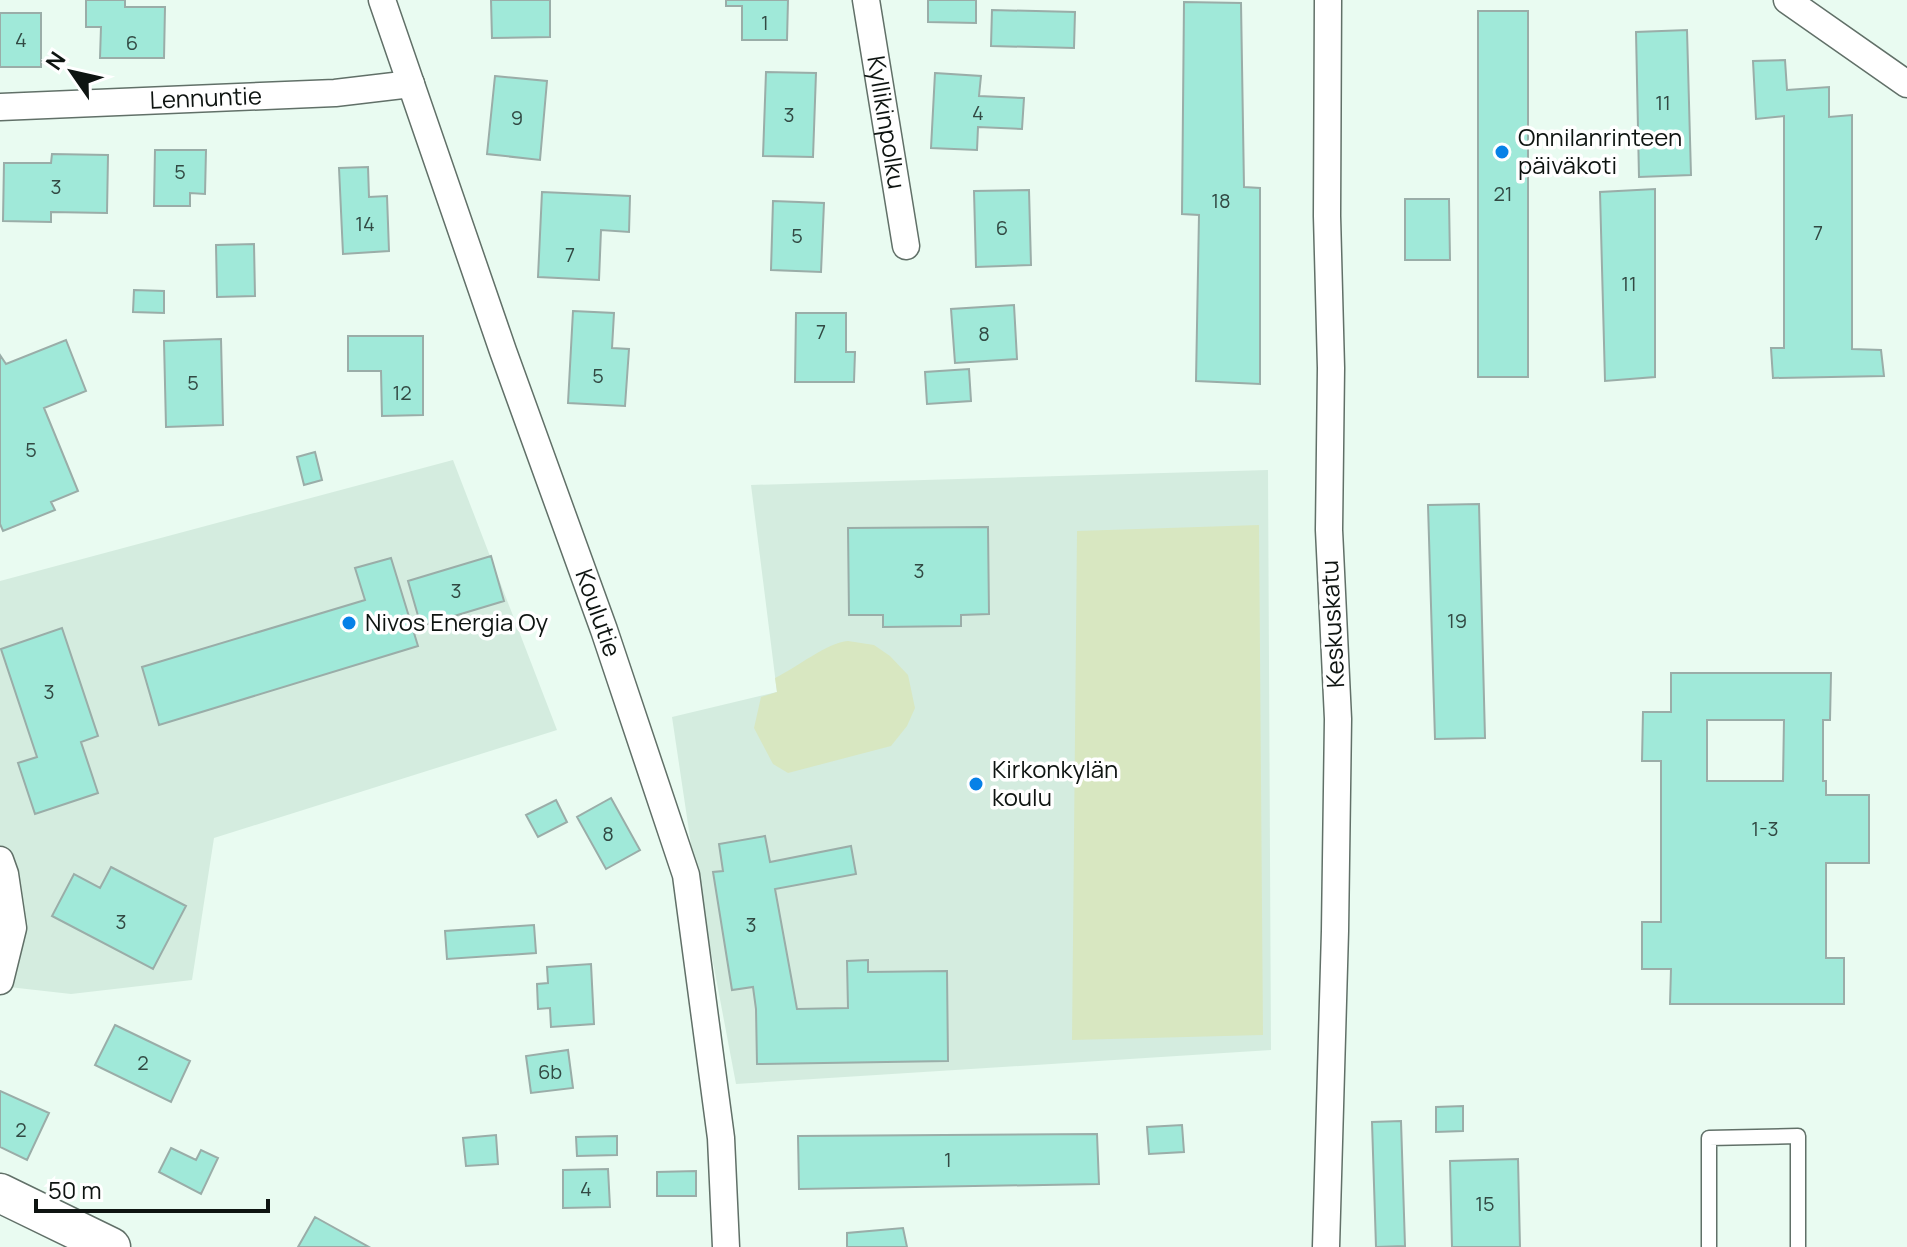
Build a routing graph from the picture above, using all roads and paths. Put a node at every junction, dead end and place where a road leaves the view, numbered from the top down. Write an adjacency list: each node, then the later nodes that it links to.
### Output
1 (382, 0): 5 (street, Koulutie)
2 (866, 0): 8 (street, Kyllikinpolku)
3 (1328, 0): 14 (street, Keskuskatu)
4 (1787, 0): 6 (street)
5 (411, 84): 7 (street, Lennuntie); 13 (street, Koulutie)
6 (1907, 84)
7 (0, 107)
8 (906, 246)
9 (0, 860): 10 (street)
10 (0, 981)
11 (0, 1193): 12 (main road)
12 (111, 1247)
13 (726, 1247)
14 (1326, 1247)
15 (1709, 1247): 16 (lane)
16 (1798, 1247)

